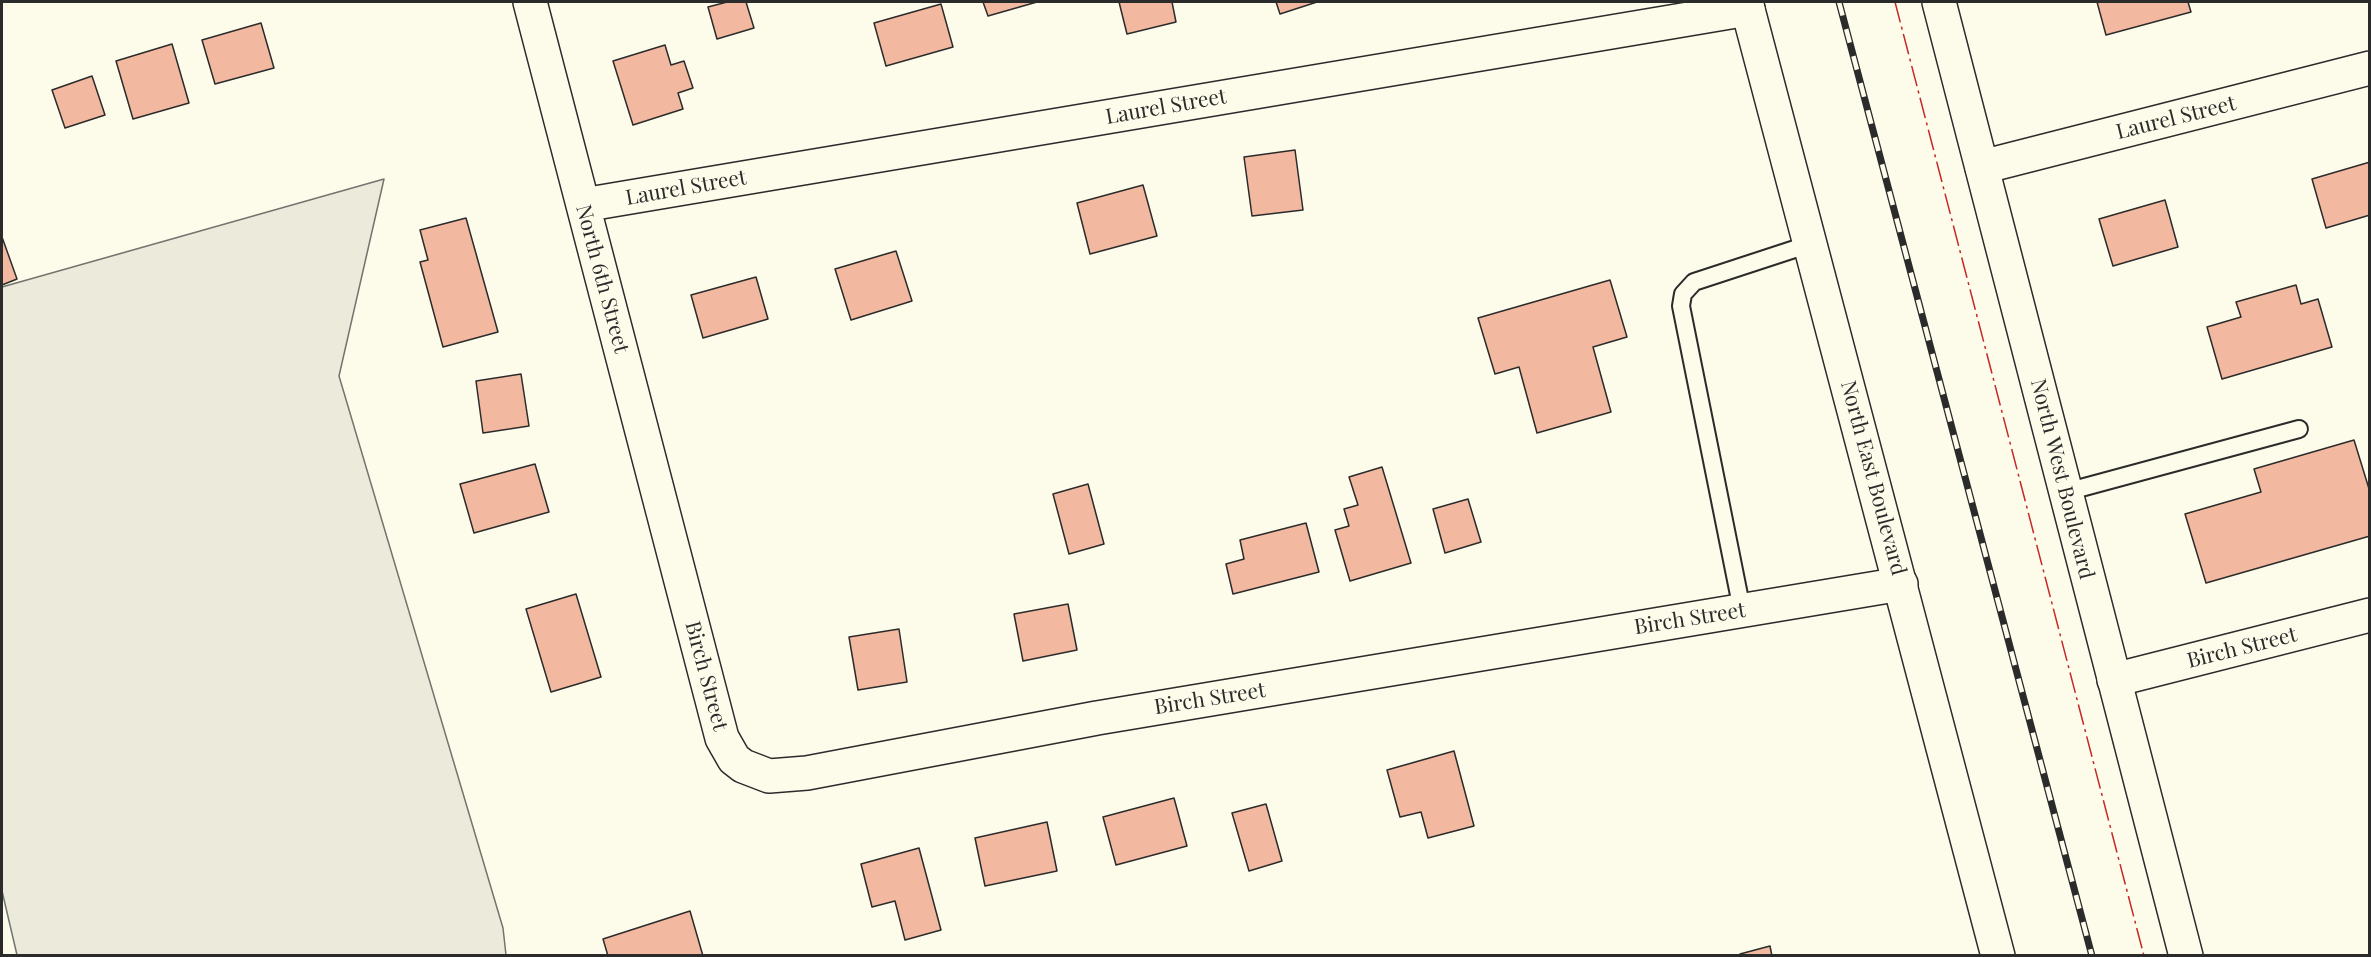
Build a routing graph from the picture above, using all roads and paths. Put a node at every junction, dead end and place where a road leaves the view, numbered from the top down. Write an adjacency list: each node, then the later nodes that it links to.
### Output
1 (530, 2): 6 (street, North 6th Street)
2 (1939, 2): 5 (street, North West Boulevard)
3 (1747, 5): 6 (street, Laurel Street); 7 (street, North East Boulevard)
4 (2370, 68): 5 (street, Laurel Street)
5 (1982, 167): 9 (street, North West Boulevard)
6 (583, 205): 10 (street, North 6th Street)
7 (1810, 244): 11 (street, North East Boulevard); 12 (lane)
8 (2299, 429): 9 (lane)
9 (2066, 492): 14 (street, North West Boulevard)
10 (674, 556): 12 (street, Birch Street)
11 (1901, 584): 12 (street, Birch Street); 15 (street, North East Boulevard)
12 (1742, 610)
13 (2370, 615): 14 (street, Birch Street)
14 (2114, 680): 16 (street, North West Boulevard)
15 (1998, 956)
16 (2186, 956)

